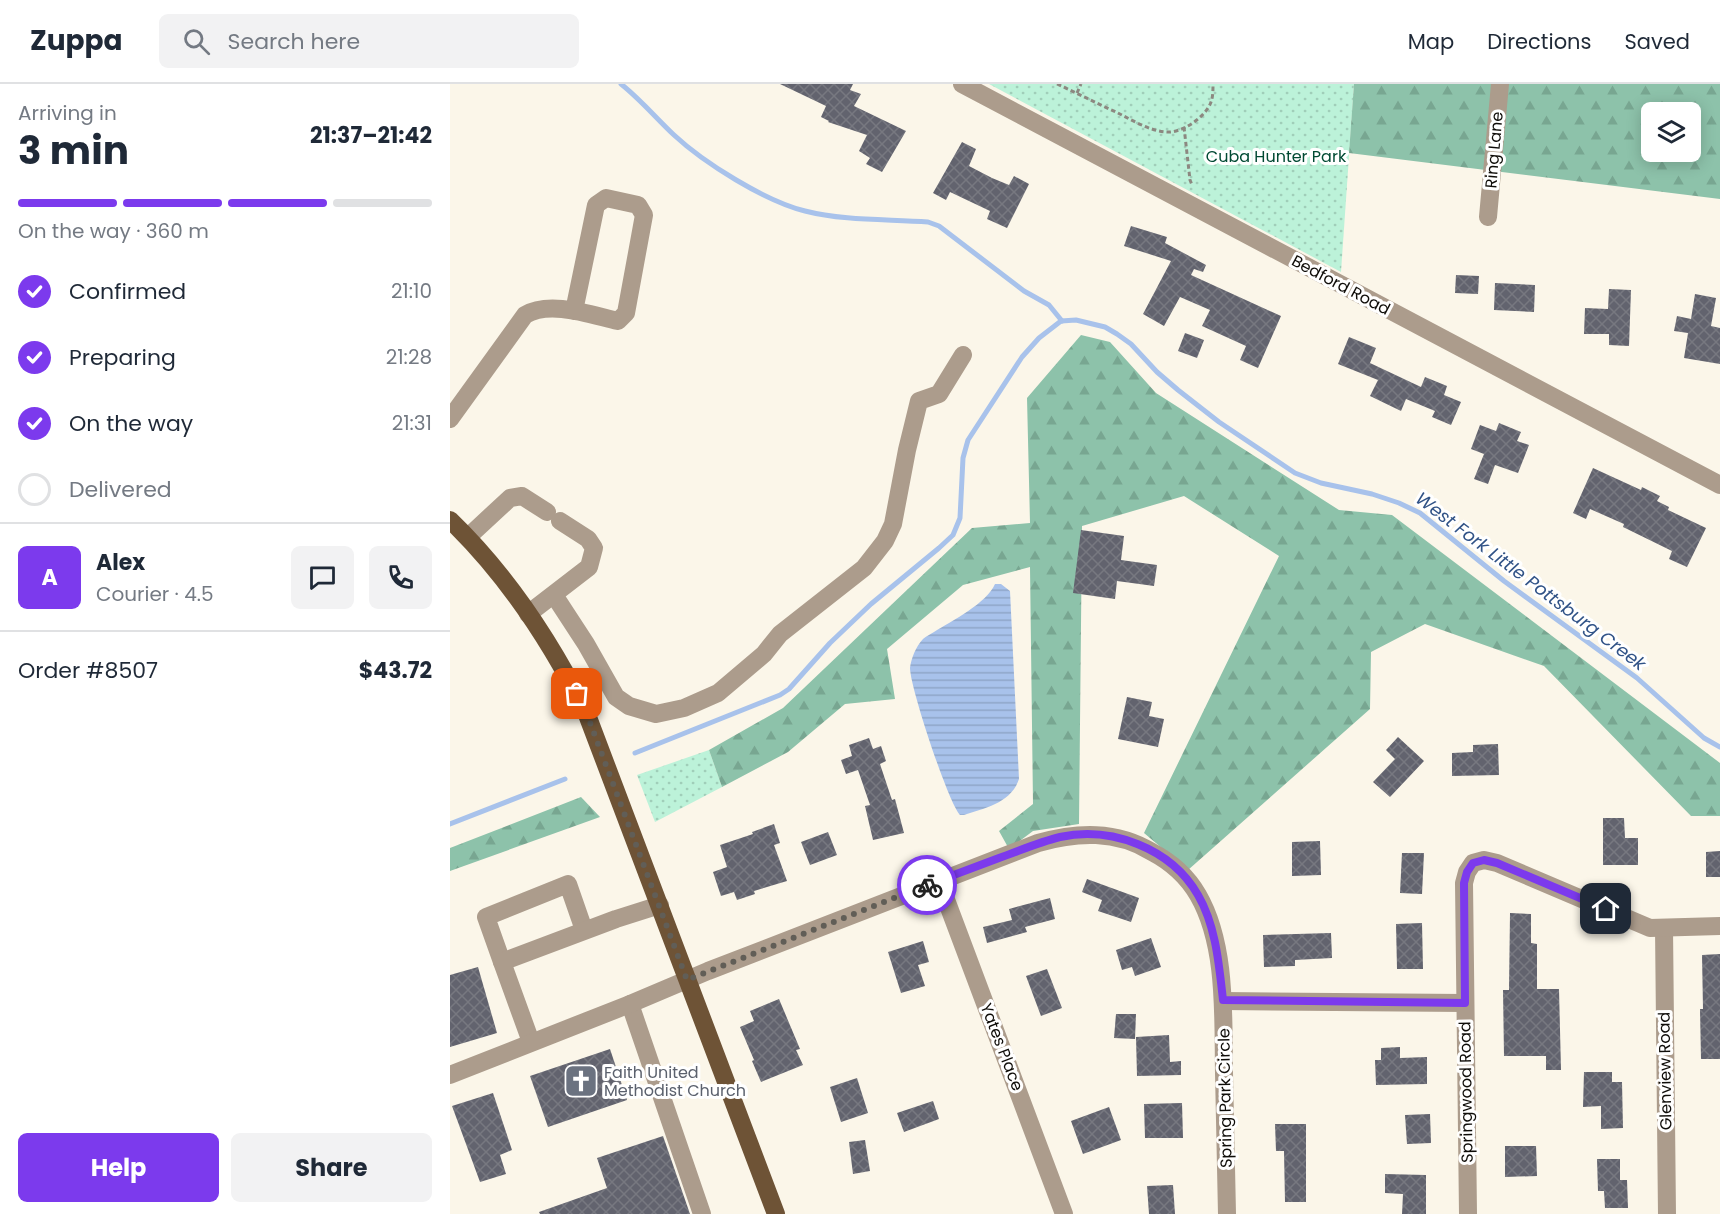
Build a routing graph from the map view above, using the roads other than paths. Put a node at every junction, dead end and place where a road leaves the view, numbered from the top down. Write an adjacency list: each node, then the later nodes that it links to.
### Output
1 (962, 84): 7 (street, Bedford Road)
2 (1500, 84): 3 (street, Ring Lane)
3 (1488, 217)
4 (574, 311): 4 (street); 6 (street)
5 (963, 355): 10 (street)
6 (450, 419)
7 (1720, 485)
8 (450, 520): 9 (main road)
9 (468, 537): 10 (street); 11 (main road)
10 (554, 595): 11 (street)
11 (528, 614): 13 (main road)
12 (939, 880): 18 (street, Spring Park Circle); 19 (street, Spring Park Circle); 26 (street, Yates Place)
13 (660, 904): 15 (street); 18 (main road)
14 (1720, 926): 16 (street)
15 (591, 928): 17 (street); 17 (street)
16 (1664, 928): 20 (street, Springwood Road); 29 (street, Glenview Road)
17 (502, 962): 22 (street)
18 (687, 980): 21 (street, Spring Park Circle); 25 (main road)
19 (1223, 1000): 20 (street); 27 (street, Spring Park Circle)
20 (1465, 1003): 28 (street, Springwood Road)
21 (630, 1004): 22 (street, Spring Park Circle); 24 (street)
22 (531, 1042): 23 (street, Spring Park Circle)
23 (450, 1075)
24 (702, 1214)
25 (776, 1214)
26 (1064, 1214)
27 (1227, 1214)
28 (1468, 1214)
29 (1667, 1214)

